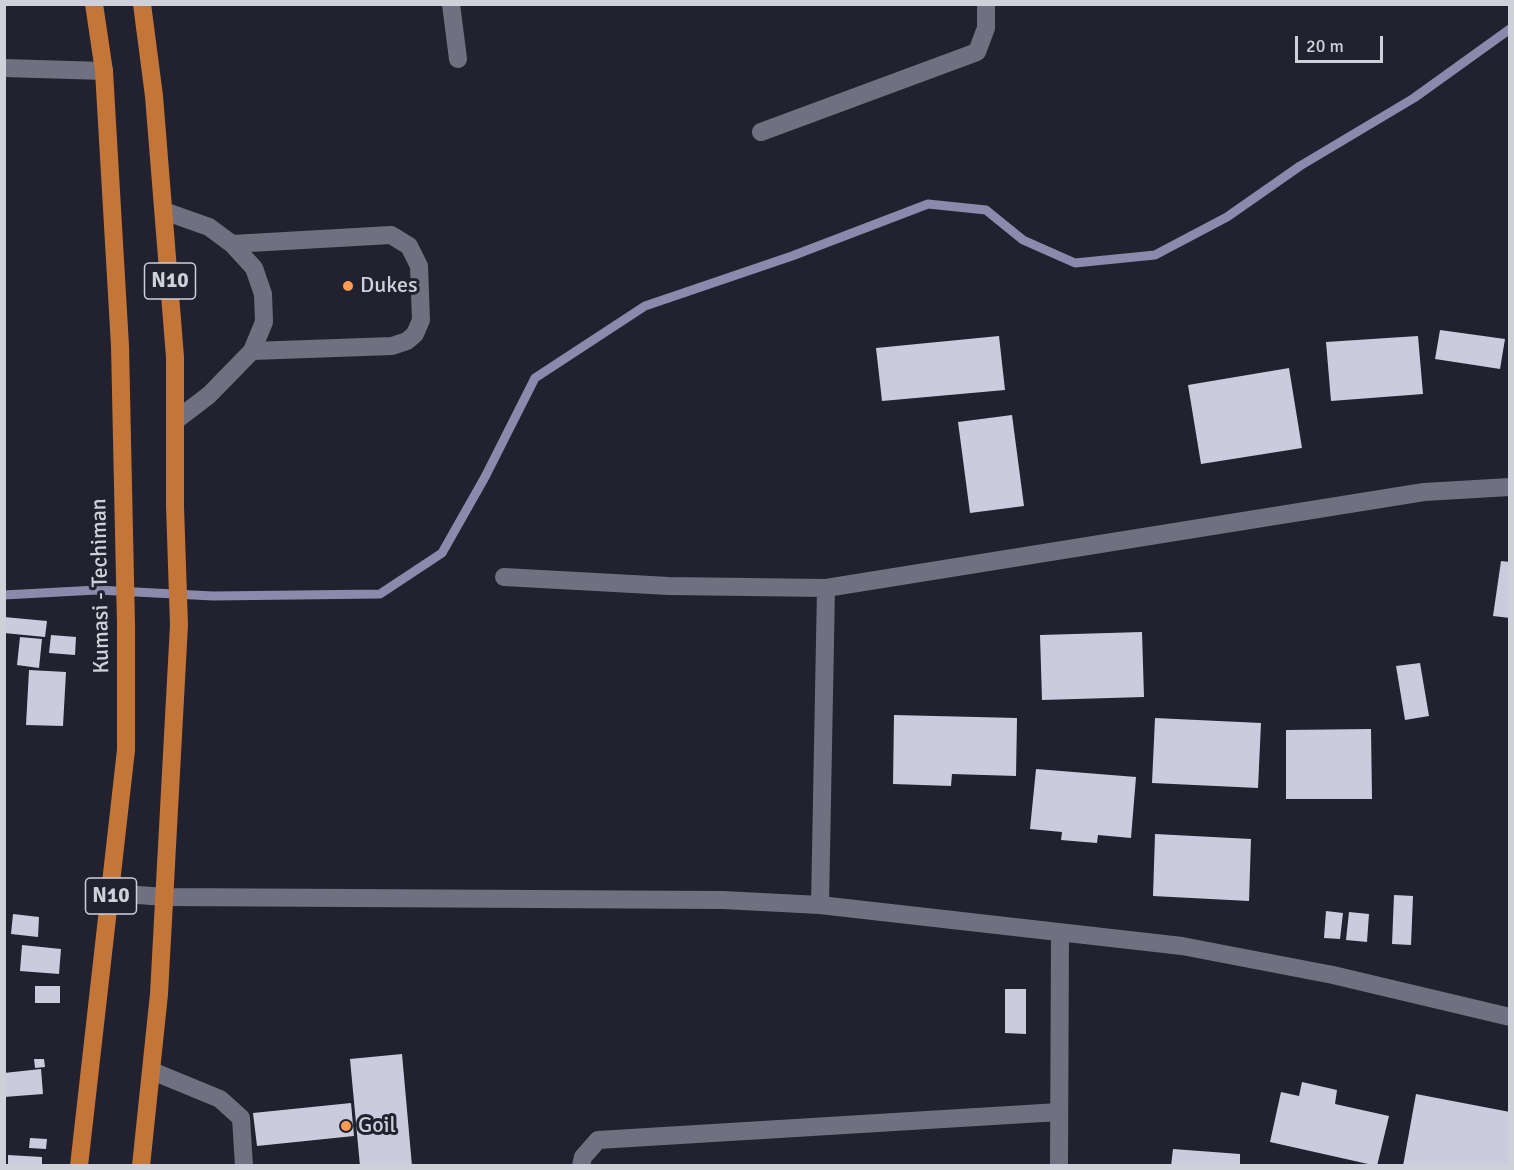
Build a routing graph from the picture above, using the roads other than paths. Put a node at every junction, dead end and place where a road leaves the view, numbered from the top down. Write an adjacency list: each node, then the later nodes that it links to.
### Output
1 (94, 4): 7 (highway, Kumasi - Techiman / N10)
2 (142, 4): 9 (highway, N10)
3 (451, 4): 5 (street)
4 (986, 4): 8 (street)
5 (458, 59)
6 (4, 68): 7 (street)
7 (104, 71): 16 (highway, Kumasi - Techiman / N10)
8 (761, 132)
9 (164, 211): 10 (street); 12 (highway, N10)
10 (232, 244): 11 (street); 11 (street)
11 (252, 351): 12 (street)
12 (175, 421): 17 (highway, N10)
13 (1509, 488): 15 (street)
14 (504, 577): 15 (street)
15 (826, 588): 18 (street)
16 (111, 893): 17 (street); 23 (highway, Kumasi - Techiman / N10)
17 (165, 897): 18 (street); 21 (highway, N10)
18 (820, 905): 19 (street)
19 (1060, 932): 20 (street); 22 (street)
20 (1509, 1017)
21 (152, 1071): 24 (highway, N10); 25 (street)
22 (1059, 1112): 26 (street); 27 (street)
23 (79, 1166)
24 (141, 1166)
25 (244, 1166)
26 (581, 1166)
27 (1059, 1166)

